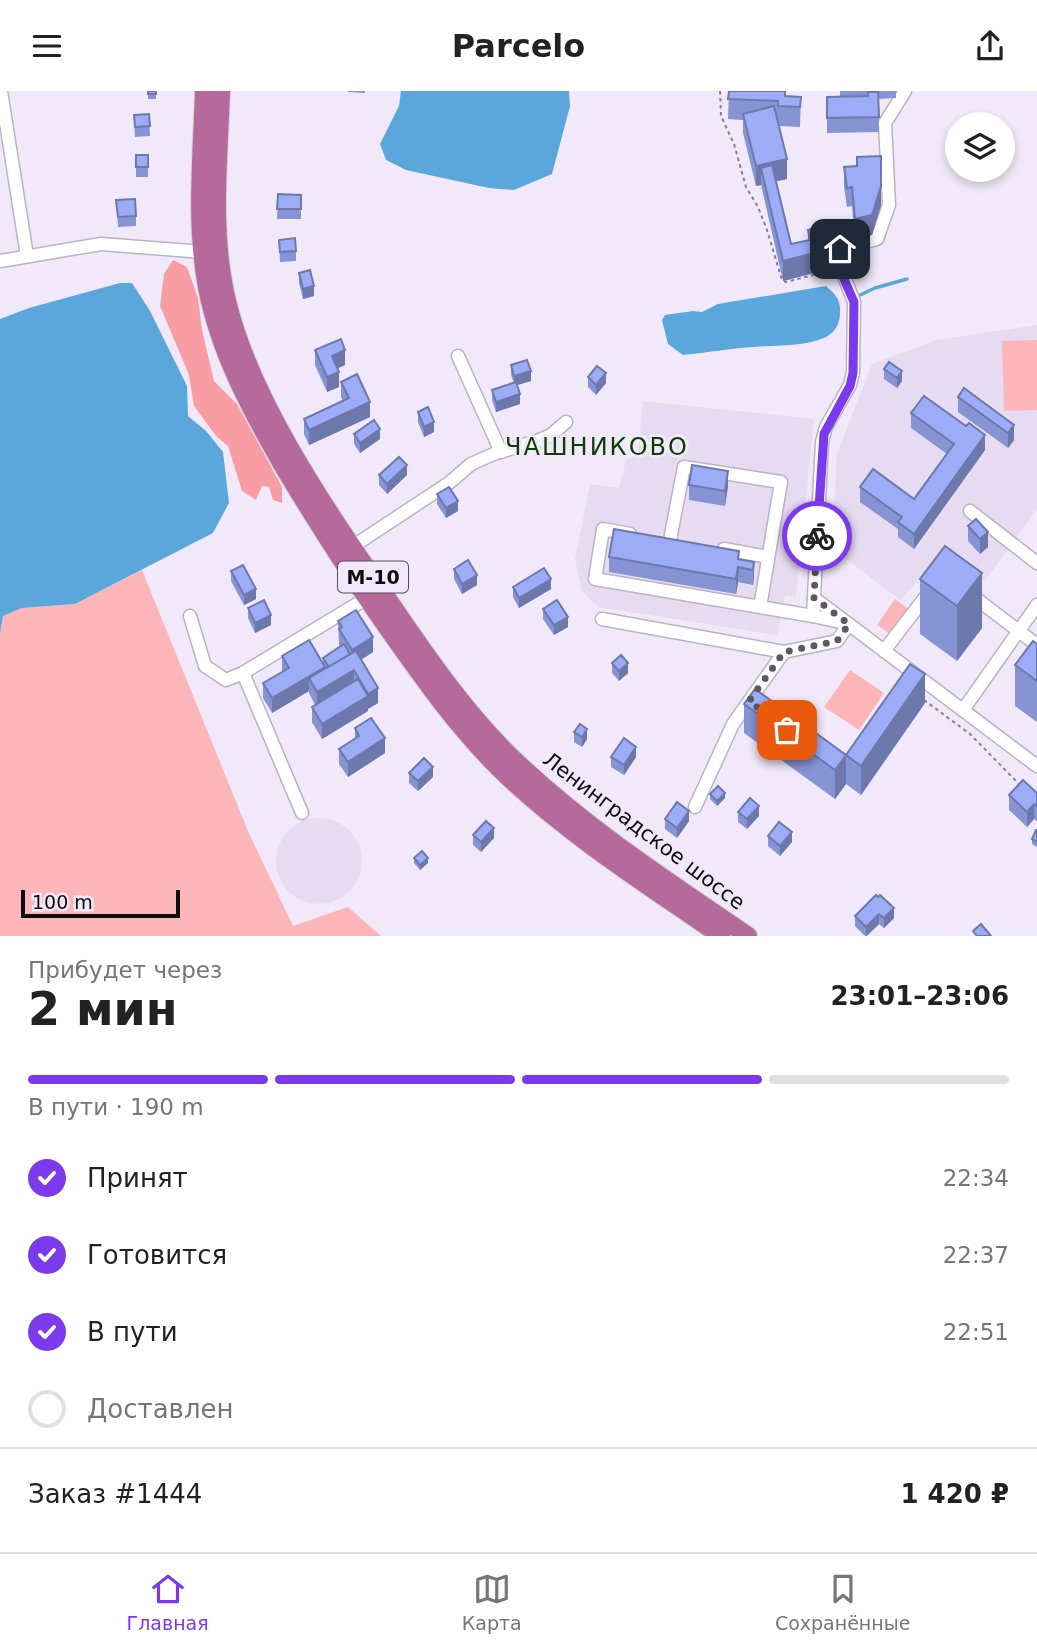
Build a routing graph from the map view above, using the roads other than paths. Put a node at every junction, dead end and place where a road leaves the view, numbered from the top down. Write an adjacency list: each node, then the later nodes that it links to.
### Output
1 (1, 91): 6 (street)
2 (204, 91): 5 (highway, Ленинградское шоссе / М-10)
3 (221, 91): 15 (highway, Ленинградское шоссе / М-10)
4 (905, 91): 21 (street)
5 (203, 252): 6 (street); 20 (highway, Ленинградское шоссе / М-10)
6 (27, 256): 7 (street)
7 (0, 261)
8 (458, 356): 10 (street)
9 (566, 422): 10 (street)
10 (501, 452): 15 (street)
11 (970, 511): 17 (street)
12 (643, 536): 23 (street)
13 (670, 540): 16 (street)
14 (707, 546): 16 (street)
15 (352, 547): 40 (highway, Ленинградское шоссе / М-10)
16 (768, 557): 23 (street)
17 (1037, 563)
18 (935, 585): 30 (street)
19 (965, 590): 28 (street)
20 (367, 598): 32 (street); 39 (highway, Ленинградское шоссе / М-10)
21 (814, 598): 25 (street); 27 (street)
22 (1037, 605): 28 (street)
23 (760, 607): 25 (street)
24 (190, 616): 32 (street)
25 (813, 616): 27 (street)
26 (602, 619): 31 (street)
27 (849, 624): 30 (street); 31 (street)
28 (1018, 631): 29 (street); 35 (street)
29 (1037, 645)
30 (884, 651): 33 (street)
31 (784, 652): 37 (street)
32 (243, 673): 38 (street)
33 (915, 674): 34 (street); 35 (street)
34 (906, 687)
35 (963, 710): 36 (street)
36 (1035, 759)
37 (695, 807)
38 (302, 813)
39 (721, 936)
40 (748, 936)

